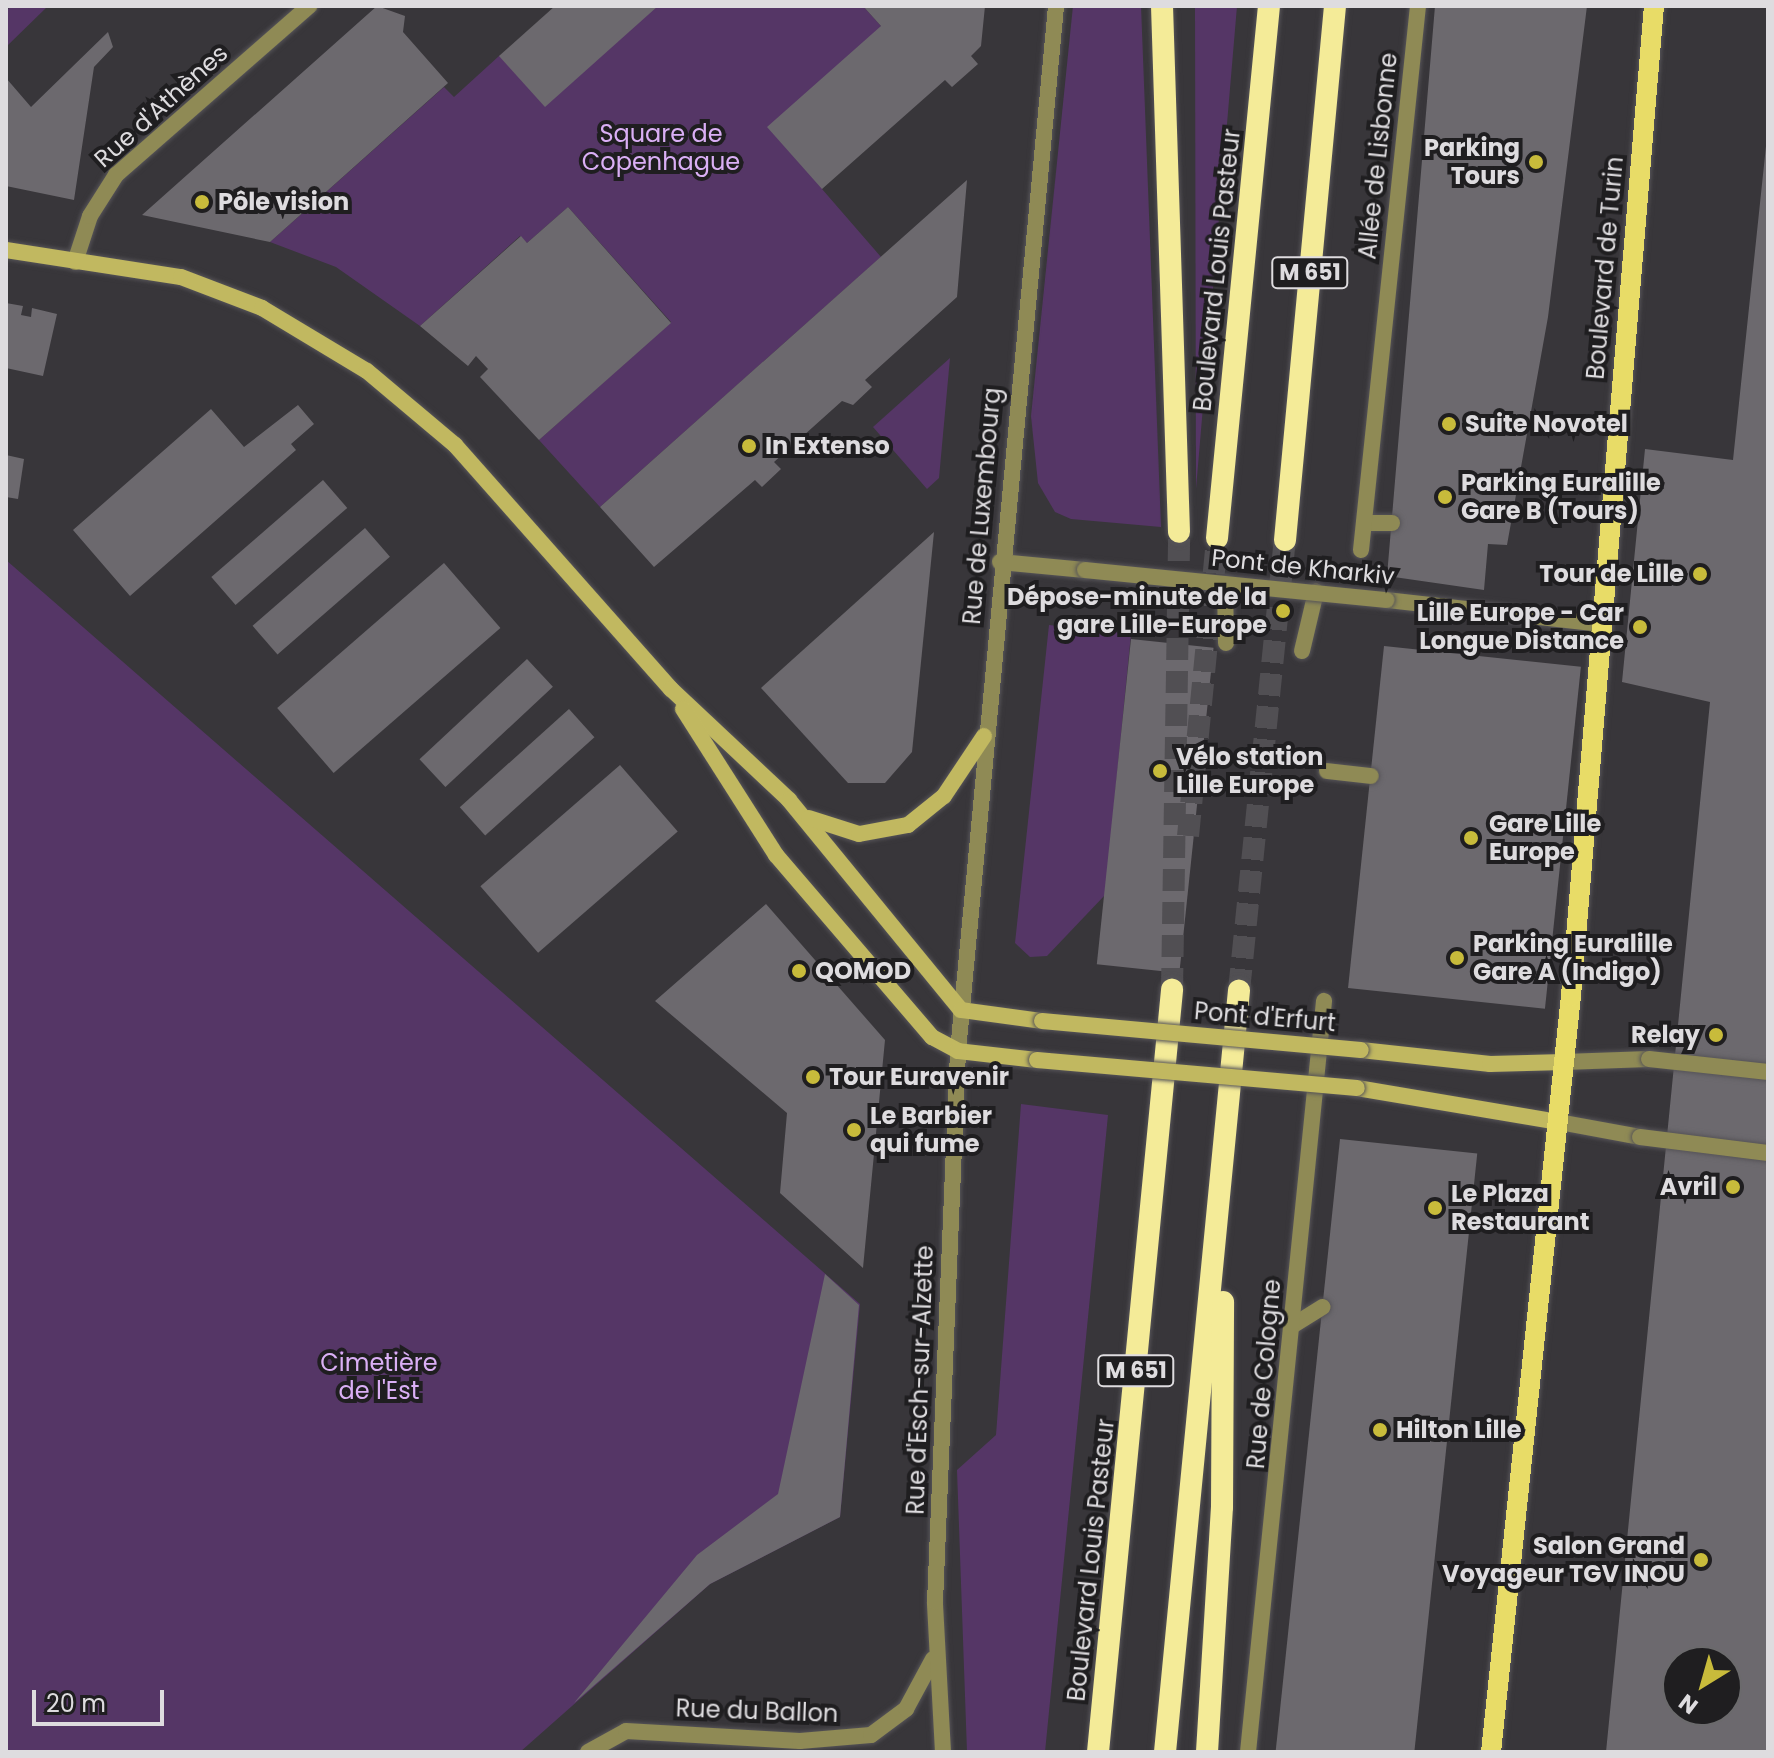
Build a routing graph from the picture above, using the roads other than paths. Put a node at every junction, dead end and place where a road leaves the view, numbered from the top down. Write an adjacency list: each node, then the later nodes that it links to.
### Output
1 (309, 6): 11 (street, Rue d'Athènes)
2 (1056, 6): 18 (street, Rue de Luxembourg)
3 (1162, 6): 9 (highway)
4 (1169, 6): 9 (highway)
5 (1269, 6): 15 (highway, Boulevard Louis Pasteur / M 651)
6 (1335, 6): 16 (highway, M 651)
7 (1418, 6): 12 (street, Allée de Lisbonne)
8 (1654, 6): 21 (main road, Boulevard de Turin)
9 (1166, 60): 14 (highway)
10 (6, 250): 11 (main road)
11 (75, 262): 24 (main road)
12 (1364, 523): 13 (street); 17 (street, Allée de Lisbonne)
13 (1392, 523)
14 (1179, 532)
15 (1217, 538)
16 (1285, 540)
17 (1361, 550)
18 (1000, 562): 19 (street, Pont de Kharkiv, bridge); 25 (street, Rue de Luxembourg)
19 (1225, 584): 20 (street, Pont de Kharkiv, bridge); 22 (street)
20 (1316, 592): 21 (street, Pont de Kharkiv, bridge); 23 (street)
21 (1601, 624): 34 (main road, Boulevard de Turin)
22 (1226, 643)
23 (1302, 651)
24 (671, 689): 28 (main road); 33 (main road)
25 (984, 736): 28 (main road); 32 (street, Rue de Luxembourg)
26 (1327, 771): 27 (street, bridge)
27 (1371, 776)
28 (800, 813): 32 (main road)
29 (1172, 990): 44 (highway, Boulevard Louis Pasteur / M 651)
30 (1239, 991): 38 (highway, M 651)
31 (1324, 1001): 40 (street, Rue de Cologne)
32 (961, 1010): 33 (street, Rue d'Esch-sur-Alzette); 34 (main road, Pont d'Erfurt, bridge)
33 (958, 1051): 36 (main road, bridge); 41 (street, Rue d'Esch-sur-Alzette)
34 (1564, 1062): 35 (street, bridge); 36 (main road, Boulevard de Turin)
35 (1768, 1072)
36 (1559, 1122): 37 (street, bridge); 48 (main road, Boulevard de Turin)
37 (1768, 1153)
38 (1223, 1162): 45 (highway, M 651); 46 (highway)
39 (1323, 1307): 40 (street)
40 (1292, 1326): 47 (street, Rue de Cologne)
41 (935, 1654): 42 (street, Rue du Ballon); 43 (street, Rue d'Esch-sur-Alzette)
42 (588, 1752)
43 (943, 1752)
44 (1098, 1752)
45 (1165, 1752)
46 (1207, 1752)
47 (1248, 1752)
48 (1491, 1752)

